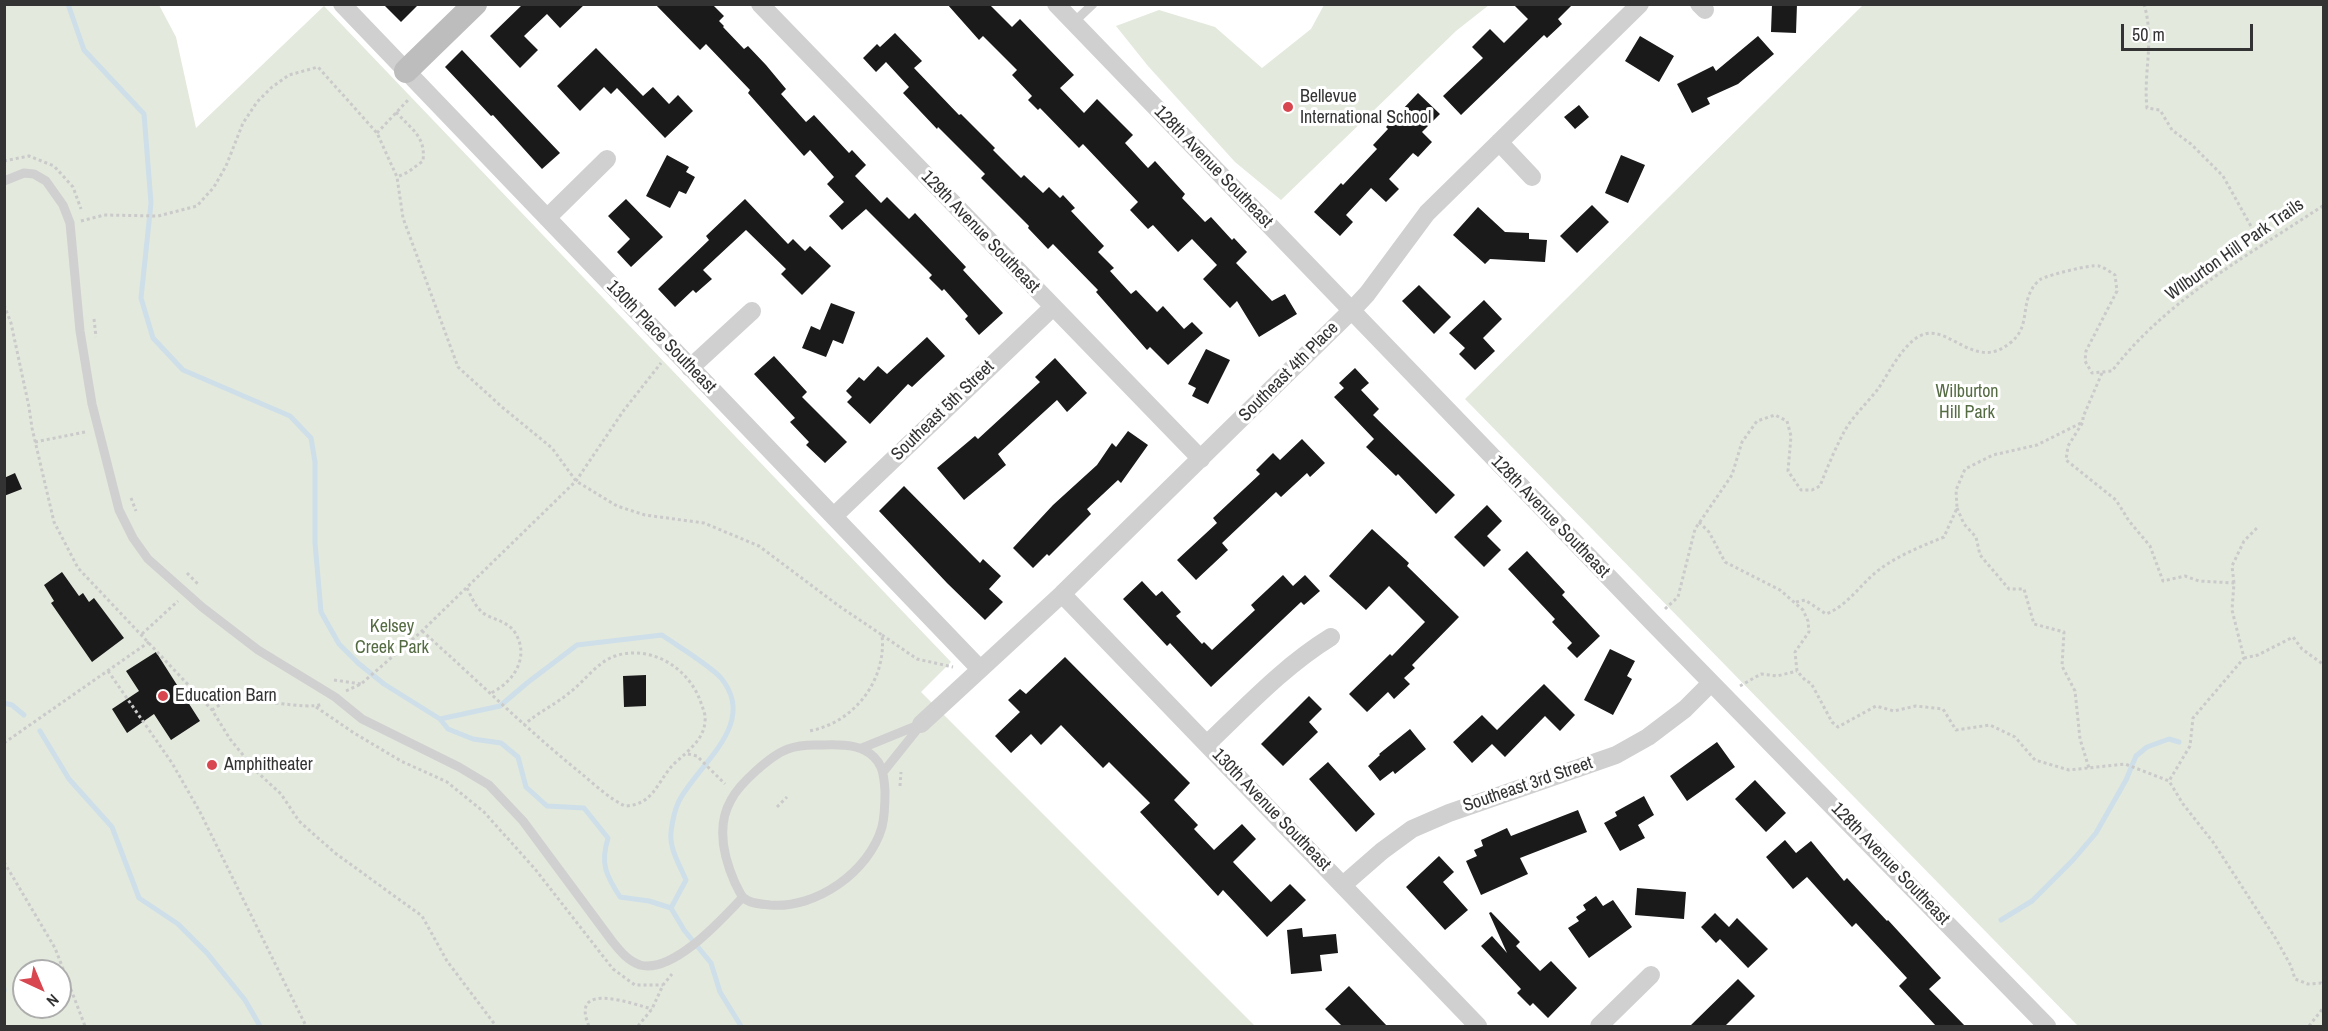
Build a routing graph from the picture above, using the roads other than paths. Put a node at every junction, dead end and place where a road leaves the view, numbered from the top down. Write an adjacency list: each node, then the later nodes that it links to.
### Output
1 (342, 4): 8 (street, 130th Place Southeast)
2 (475, 4): 8 (street)
3 (760, 4): 14 (street, 129th Avenue Southeast)
4 (1056, 4): 7 (street, 128th Avenue Southeast)
5 (1093, 4): 7 (lane)
6 (1640, 4): 9 (street, Southeast 4th Place)
7 (1073, 23): 15 (street, 128th Avenue Southeast)
8 (409, 82): 13 (street, 130th Place Southeast)
9 (1499, 142): 11 (street); 15 (street, Southeast 4th Place)
10 (607, 159): 13 (street)
11 (1532, 177)
12 (4, 181): 29 (lane)
13 (547, 218): 17 (street, 130th Place Southeast)
14 (1053, 307): 18 (street, 129th Avenue Southeast); 19 (street, Southeast 5th Street)
15 (1352, 310): 18 (street, Southeast 4th Place); 23 (street, 128th Avenue Southeast)
16 (752, 311): 17 (street)
17 (690, 368): 19 (street, 130th Place Southeast)
18 (1201, 459): 20 (street, Southeast 4th Place)
19 (834, 516): 22 (street, 130th Place Southeast)
20 (1062, 594): 22 (street, Southeast 4th Place); 25 (street, 130th Avenue Southeast)
21 (1331, 637): 25 (street)
22 (980, 669): 24 (street, Southeast 4th Place)
23 (1712, 683): 28 (street, Southeast 3rd Street); 33 (street, 128th Avenue Southeast)
24 (921, 724): 26 (lane); 27 (lane)
25 (1207, 744): 28 (street, 130th Avenue Southeast)
26 (862, 748): 27 (lane); 29 (lane)
27 (884, 771): 29 (lane)
28 (1343, 885): 31 (street, 130th Avenue Southeast)
29 (742, 898)
30 (1651, 975): 32 (street)
31 (1478, 1026)
32 (1599, 1026)
33 (2047, 1026)

